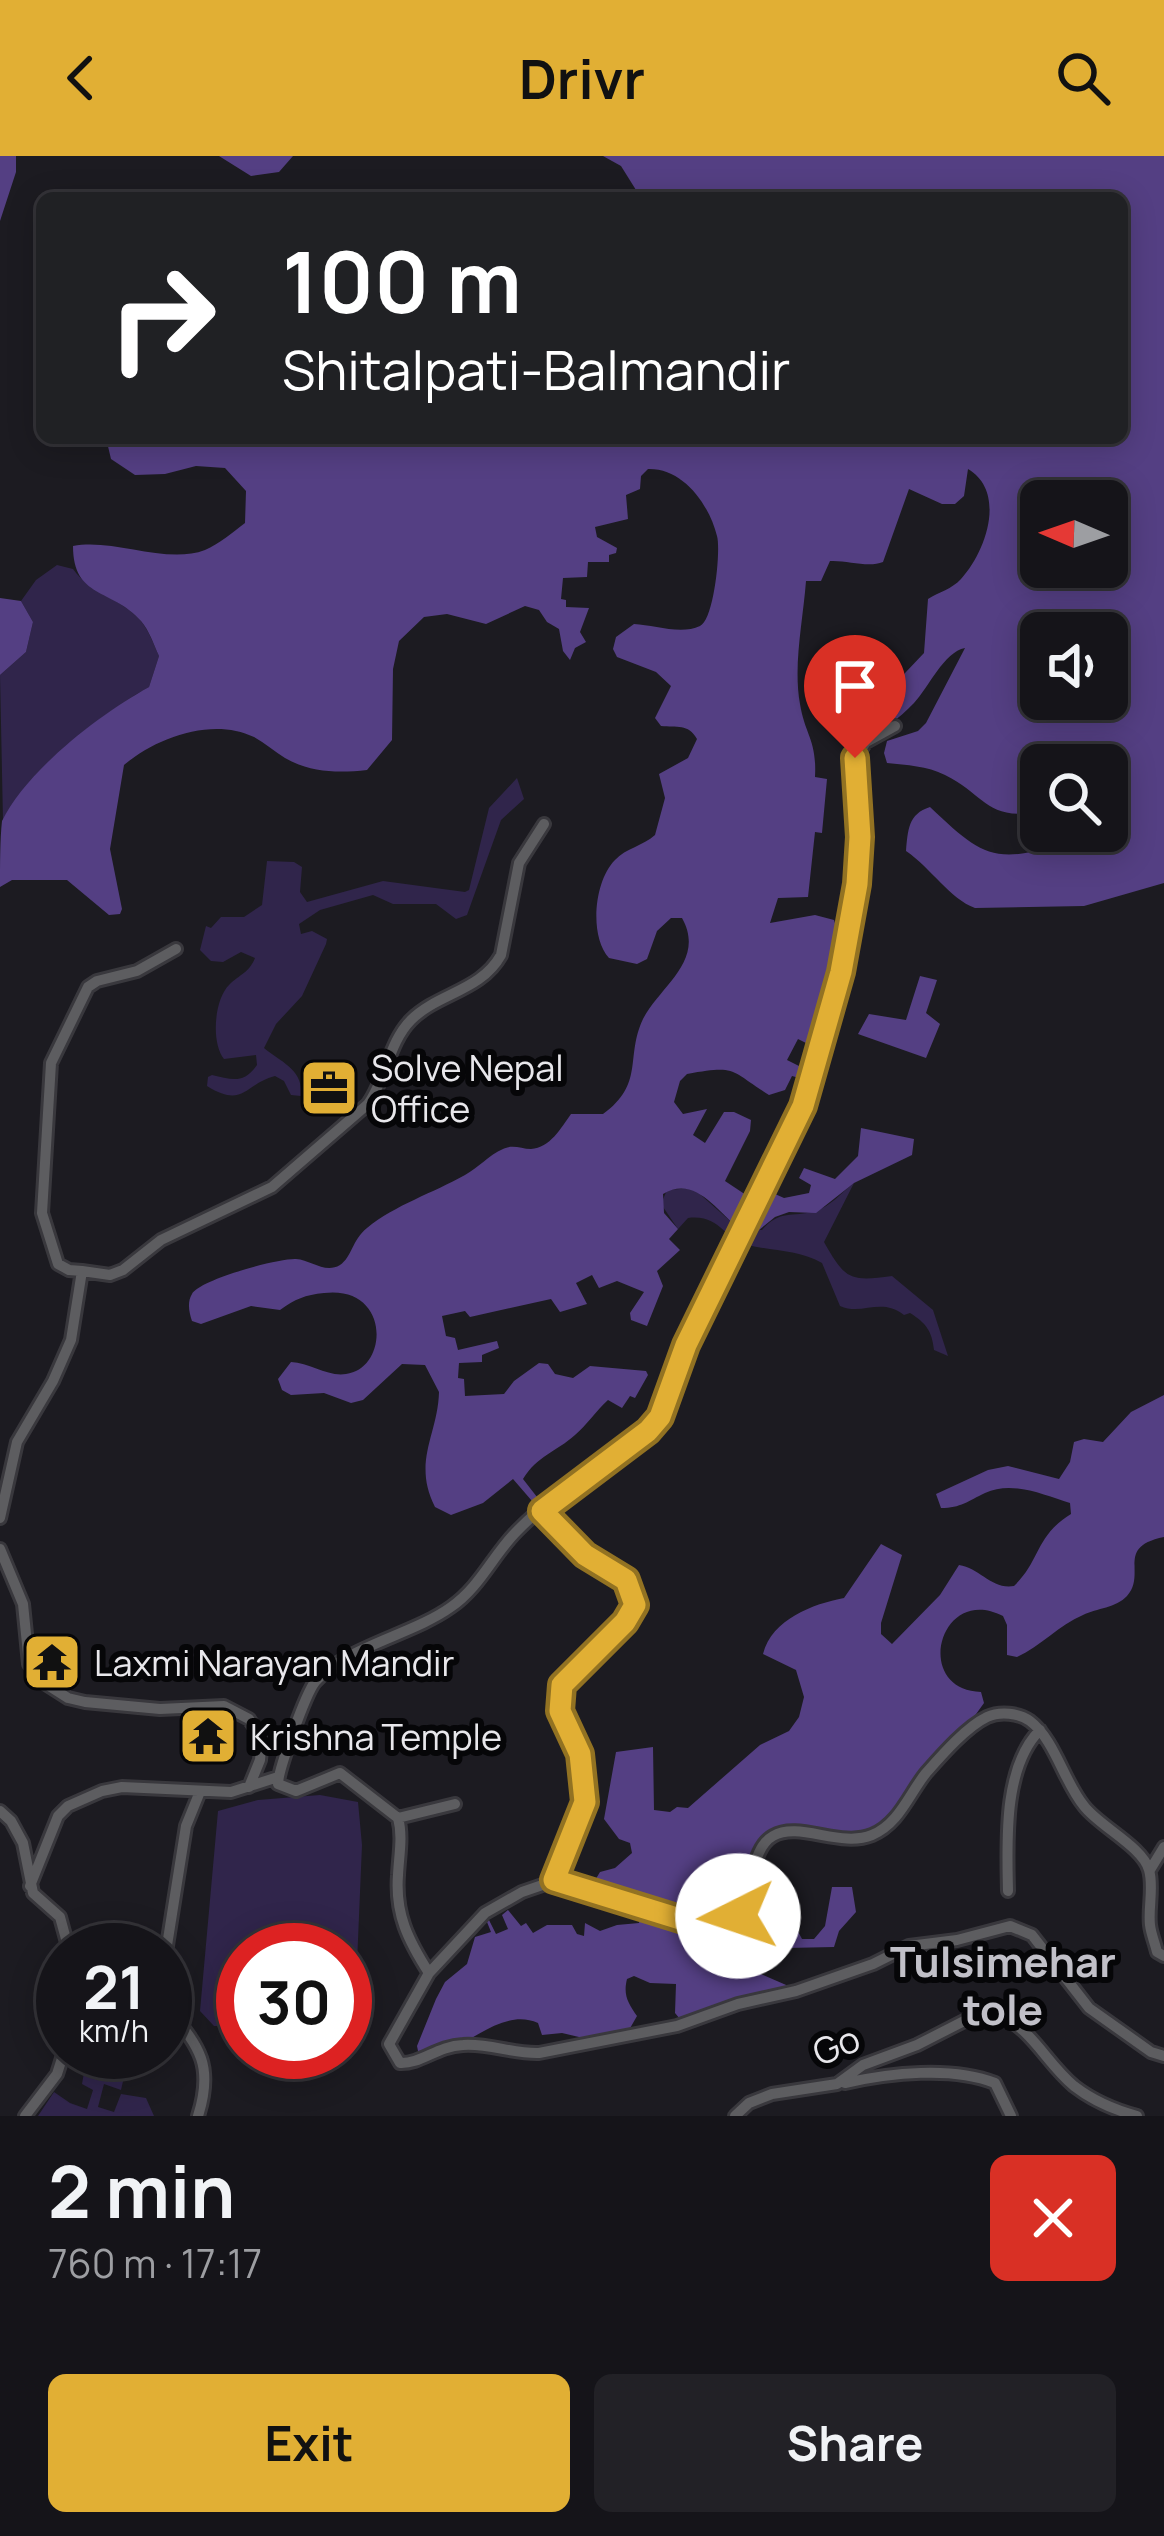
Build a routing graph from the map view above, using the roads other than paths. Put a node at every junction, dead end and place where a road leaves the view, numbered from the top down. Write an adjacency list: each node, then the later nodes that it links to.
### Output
1 (895, 726): 5 (street)
2 (544, 824): 4 (street)
3 (176, 949): 4 (street)
4 (82, 1271): 6 (street)
5 (542, 1511): 9 (street); 17 (street)
6 (0, 1518)
7 (0, 1549): 10 (street)
8 (1040, 1730): 16 (street); 17 (street); 19 (street)
9 (278, 1774): 10 (street); 14 (street)
10 (249, 1787): 11 (street)
11 (200, 1793): 18 (street); 21 (street)
12 (455, 1804): 14 (street)
13 (0, 1811): 18 (street)
14 (398, 1818): 23 (street)
15 (1164, 1847): 16 (street)
16 (1150, 1870): 22 (street)
17 (554, 1880): 23 (street)
18 (30, 1886): 20 (street)
19 (1008, 1891)
20 (62, 1923)
21 (171, 1923)
22 (1164, 1956)
23 (429, 1973): 25 (street)
24 (192, 2041): 29 (street)
25 (1164, 2056)
26 (53, 2079): 28 (street)
27 (836, 2084): 30 (street, Go); 31 (street); 32 (street, Go)
28 (25, 2116)
29 (197, 2116)
30 (735, 2116)
31 (1011, 2116)
32 (1137, 2116)

